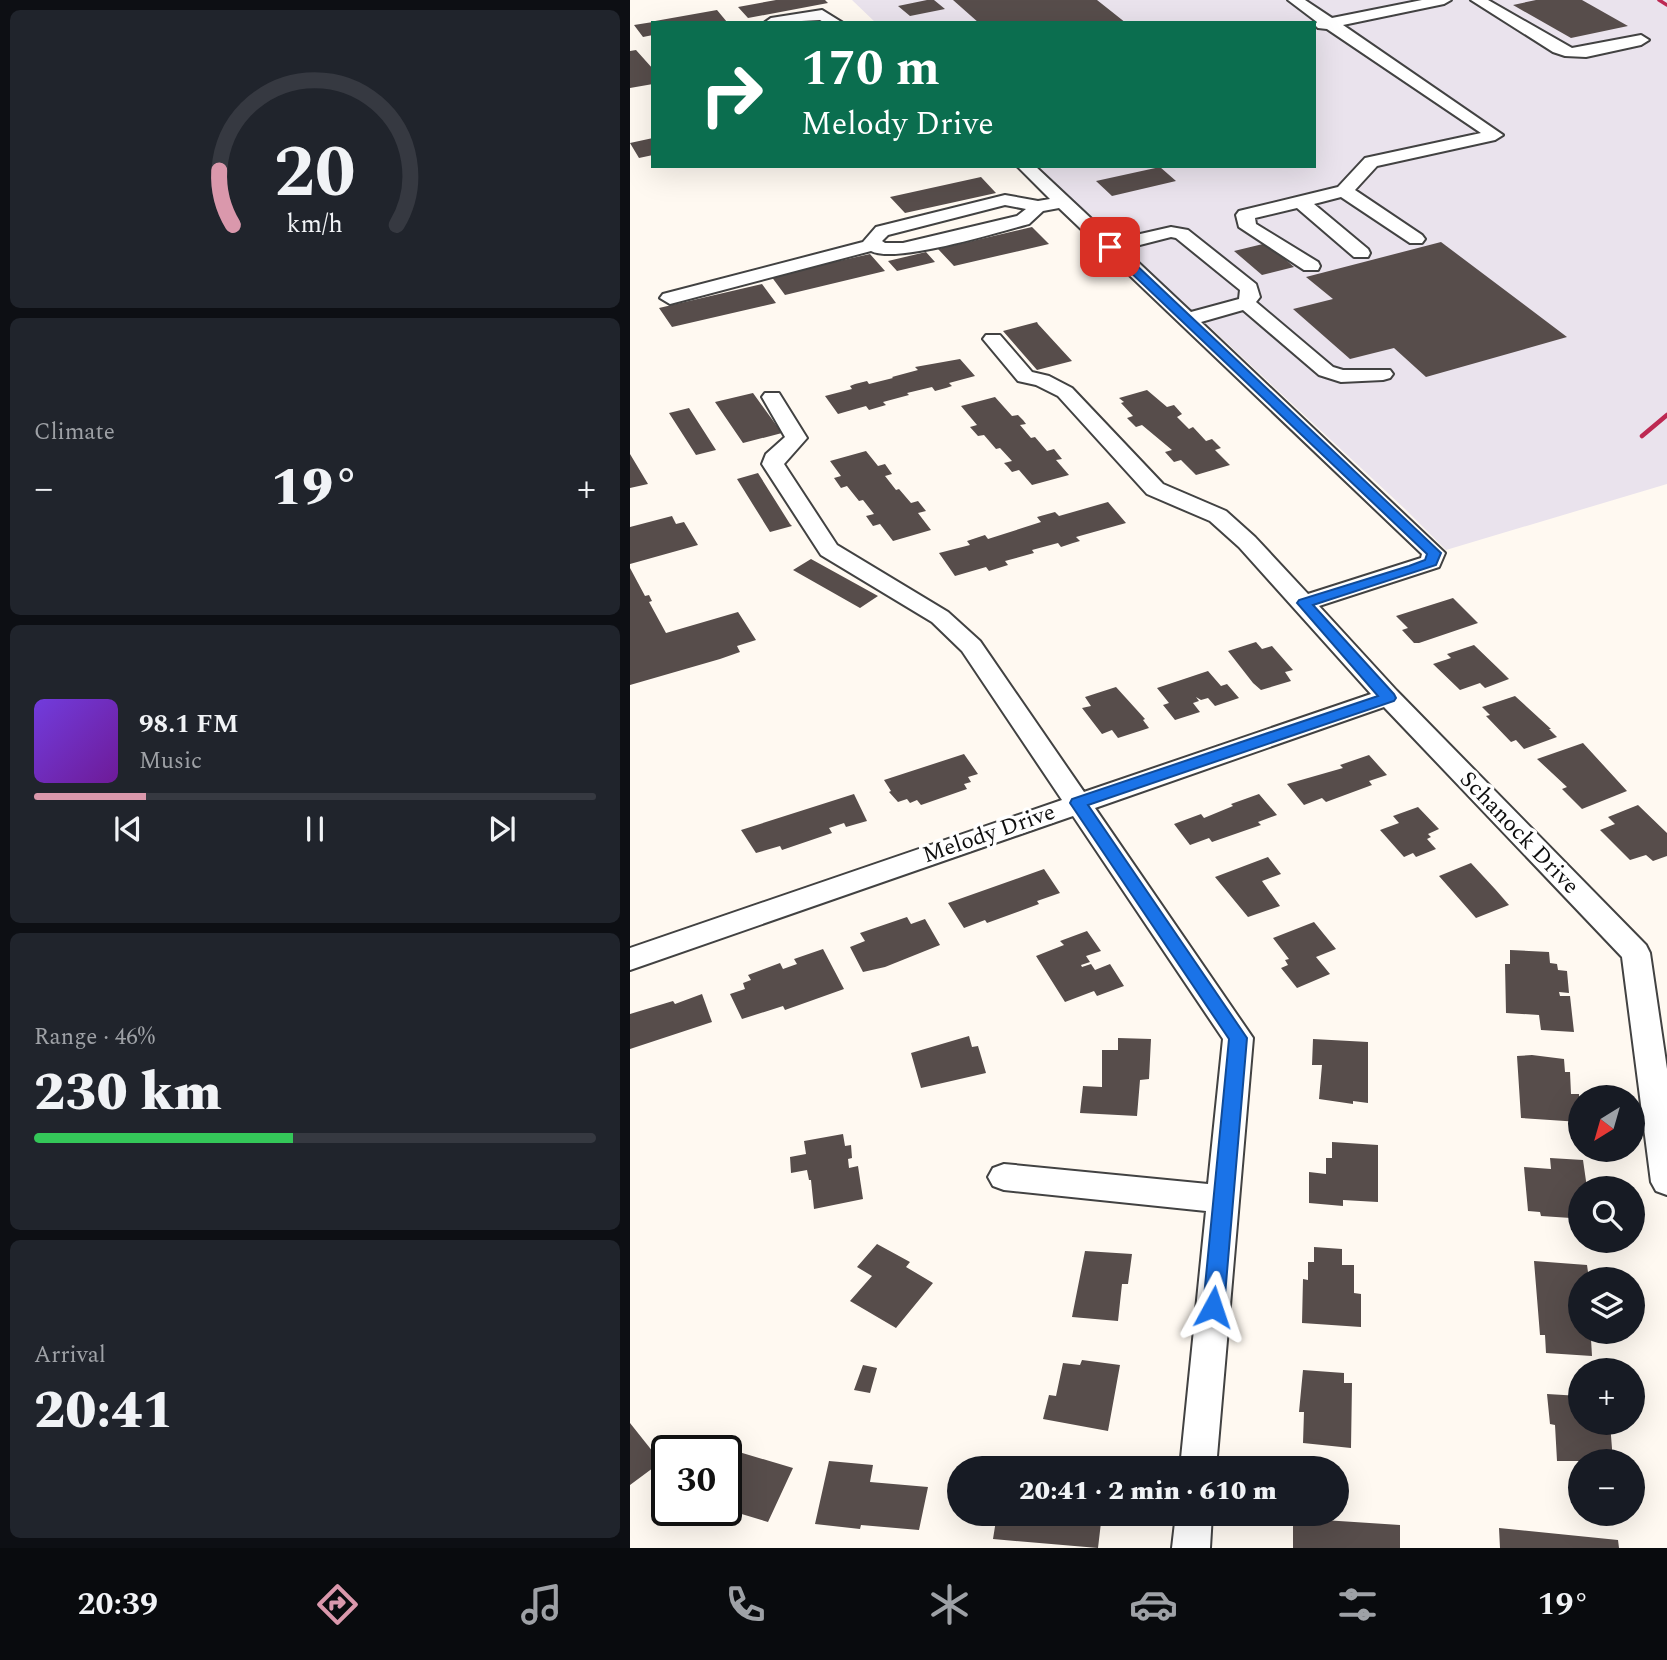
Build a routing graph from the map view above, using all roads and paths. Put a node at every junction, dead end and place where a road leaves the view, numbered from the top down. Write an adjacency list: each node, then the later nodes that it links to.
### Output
1 (1295, 0): 8 (street)
2 (1365, 0): 5 (street)
3 (1444, 0): 5 (street)
4 (1478, 0): 9 (street)
5 (1385, 12): 8 (street)
6 (784, 21): 7 (street)
7 (832, 21)
8 (1322, 25): 11 (lane)
9 (1640, 40)
10 (1027, 168): 13 (street)
11 (1344, 191): 12 (lane); 14 (street)
12 (1300, 201): 16 (lane); 17 (lane)
13 (1062, 202): 15 (street); 18 (street)
14 (1416, 239)
15 (1110, 247): 19 (street); 20 (street)
16 (1361, 253)
17 (1311, 266)
18 (670, 298)
19 (1247, 303): 20 (street); 22 (street)
20 (1189, 319): 24 (street)
21 (993, 339): 24 (street, Schanock Drive)
22 (1383, 374)
23 (772, 397): 26 (street)
24 (1304, 603): 25 (street, Schanock Drive)
25 (1388, 698): 26 (street, Melody Drive); 29 (street, Schanock Drive)
26 (1078, 803): 27 (street, Melody Drive); 30 (street)
27 (630, 959)
28 (1004, 1177): 30 (street)
29 (1667, 1182)
30 (1223, 1199): 31 (street)
31 (1199, 1456)
32 (1193, 1526): 33 (street)
33 (1191, 1548)

